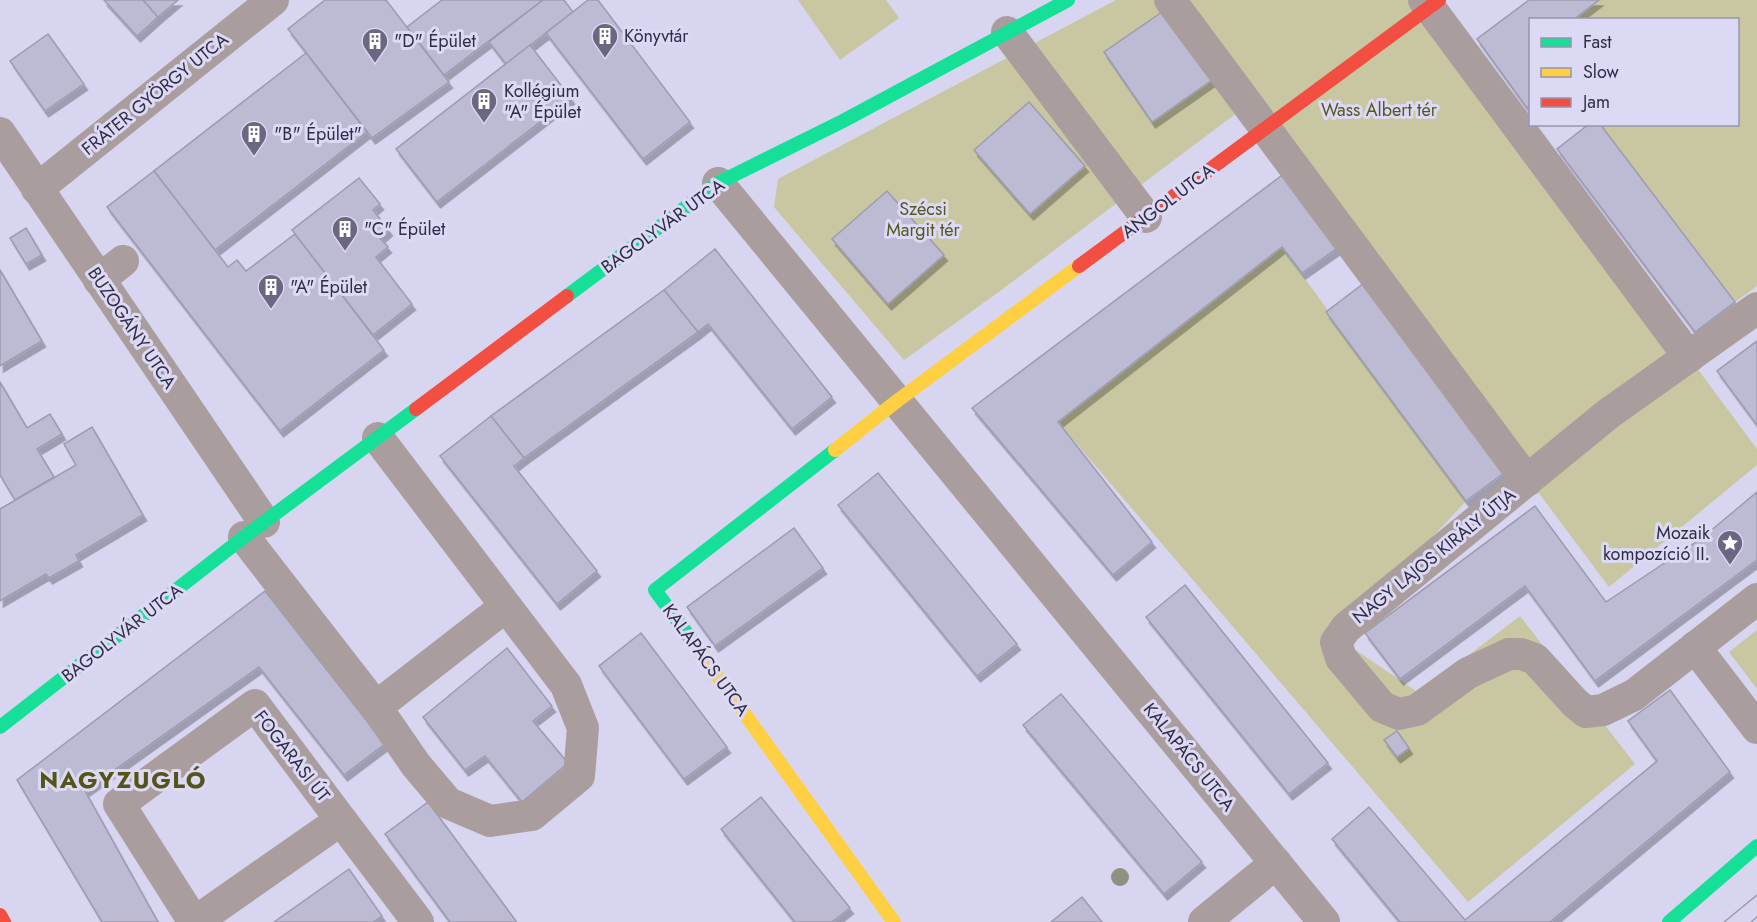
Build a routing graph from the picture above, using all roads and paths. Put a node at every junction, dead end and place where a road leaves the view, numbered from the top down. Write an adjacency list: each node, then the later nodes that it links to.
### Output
1 (273, 0): 9 (street, FRÁTER GYÖRGY UTCA)
2 (1068, 0): 5 (street, BAGOLYVÁR UTCA)
3 (1170, 0): 6 (street)
4 (1431, 2): 6 (street, ANGOL UTCA); 14 (street)
5 (1006, 32): 8 (street, BAGOLYVÁR UTCA); 10 (street)
6 (1265, 128): 10 (street, ANGOL UTCA); 17 (street)
7 (0, 133): 9 (street, BUZOGÁNY UTCA)
8 (718, 183): 15 (street, KALAPÁCS UTCA); 16 (street, BAGOLYVÁR UTCA)
9 (37, 189): 12 (street, BUZOGÁNY UTCA)
10 (1146, 217): 15 (street, ANGOL UTCA)
11 (123, 261): 12 (street)
12 (99, 280): 18 (street, BUZOGÁNY UTCA)
13 (1757, 308): 14 (street)
14 (1689, 357): 17 (street)
15 (897, 401): 27 (street, KALAPÁCS UTCA); 32 (street, KALAPÁCS UTCA)
16 (378, 438): 18 (street, BAGOLYVÁR UTCA); 20 (street)
17 (1527, 481): 21 (street, NAGY LAJOS KIRÁLY ÚTJA)
18 (254, 530): 22 (street); 23 (street, BAGOLYVÁR UTCA)
19 (1757, 599): 21 (street, NAGY LAJOS KIRÁLY ÚTJA)
20 (505, 607): 22 (street); 22 (street)
21 (1695, 646): 24 (street)
22 (376, 707)
23 (0, 728)
24 (1757, 728)
25 (341, 820): 30 (street, FOGARASI ÚT); 30 (street, FOGARASI ÚT); 31 (street, FOGARASI ÚT)
26 (1757, 846): 35 (street)
27 (1276, 864): 33 (street); 34 (street, KALAPÁCS UTCA)
28 (0, 915): 29 (street)
29 (4, 922)
30 (194, 922)
31 (418, 922)
32 (894, 922)
33 (1204, 922)
34 (1324, 922)
35 (1669, 922)

